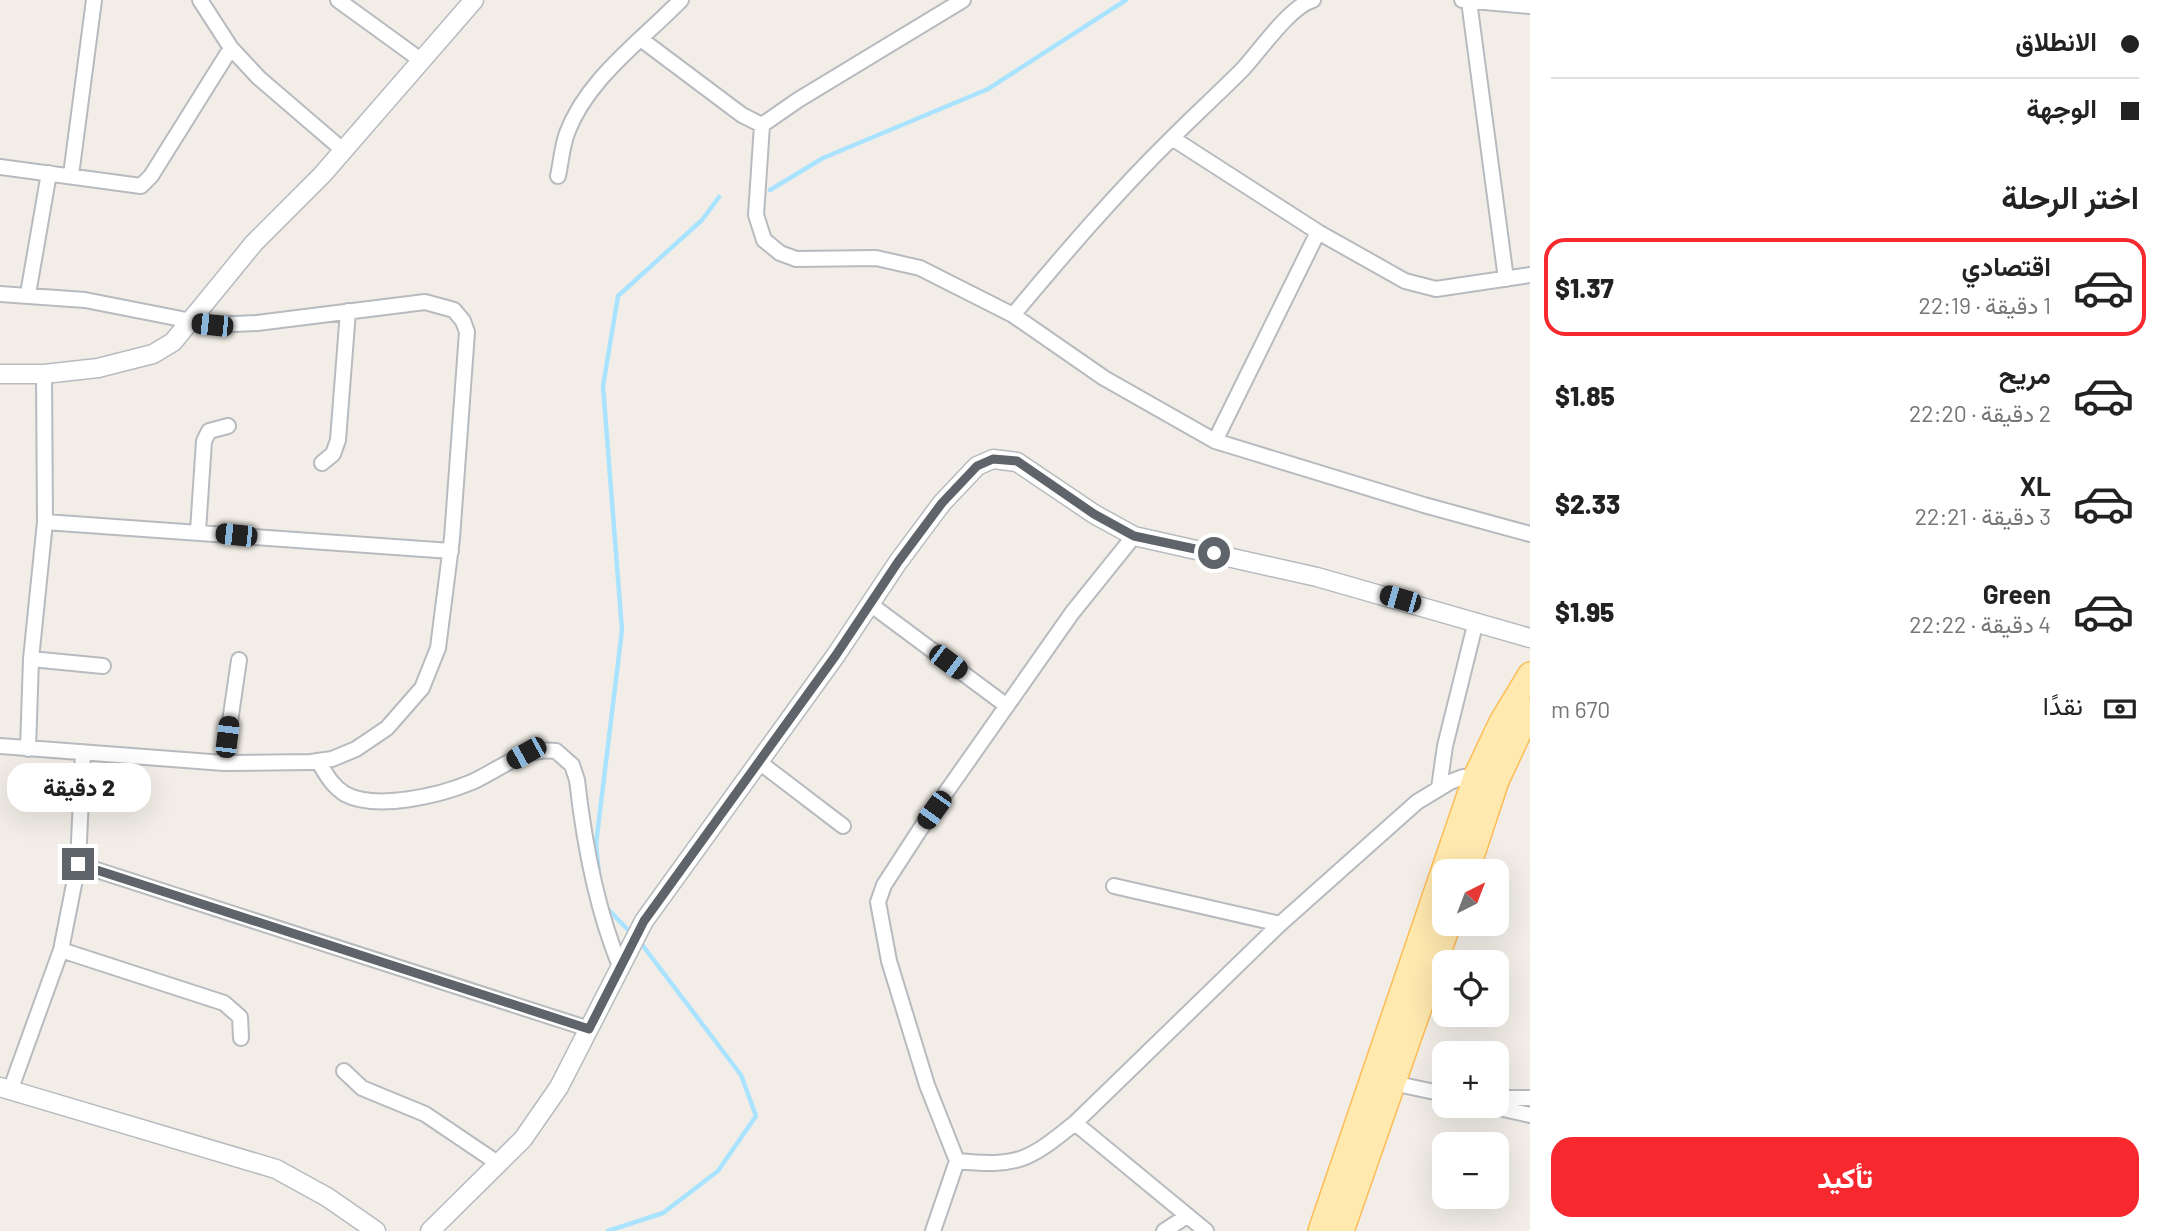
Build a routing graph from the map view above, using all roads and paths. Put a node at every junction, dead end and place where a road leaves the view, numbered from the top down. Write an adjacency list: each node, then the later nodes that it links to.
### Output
1 (94, 0): 19 (street)
2 (200, 0): 12 (street)
3 (338, 0): 13 (street)
4 (474, 0): 13 (street)
5 (681, 0): 11 (street)
6 (963, 0): 14 (street)
7 (1313, 0): 15 (street)
8 (1461, 0): 9 (street)
9 (1469, 1): 10 (street); 23 (street)
10 (1530, 6)
11 (642, 40): 14 (street); 20 (street)
12 (231, 48): 16 (street); 19 (street)
13 (422, 61): 16 (street)
14 (762, 125): 27 (street)
15 (1172, 138): 21 (street); 27 (street)
16 (344, 151): 28 (street)
17 (0, 167): 18 (street)
18 (49, 173): 19 (street); 25 (street)
19 (71, 175)
20 (558, 176)
21 (1318, 232): 23 (street); 32 (street)
22 (1530, 275): 23 (street)
23 (1506, 279)
24 (0, 294): 25 (street)
25 (28, 294): 28 (street)
26 (348, 311): 28 (street); 33 (street); 38 (street)
27 (1013, 315): 32 (street)
28 (191, 323): 30 (street)
29 (0, 374): 30 (street)
30 (44, 374): 34 (street)
31 (228, 426): 35 (street)
32 (1215, 440): 36 (street)
33 (322, 463)
34 (46, 522): 35 (street); 42 (street)
35 (198, 531): 38 (street)
36 (1530, 534)
37 (1134, 536): 39 (street); 40 (street); 46 (street)
38 (451, 551): 51 (street)
39 (870, 604): 46 (street); 52 (street)
40 (1476, 621): 41 (street); 55 (street)
41 (1530, 638)
42 (31, 659): 44 (street); 49 (street)
43 (239, 660): 53 (street)
44 (103, 666)
45 (1530, 674): 54 (main road)
46 (1007, 706): 75 (street)
47 (1530, 710): 54 (main road)
48 (0, 746): 49 (street)
49 (28, 748): 50 (street)
50 (83, 752): 53 (street); 58 (street)
51 (318, 761): 53 (street); 63 (street)
52 (759, 762): 56 (street); 63 (street)
53 (224, 763)
54 (1486, 779): 55 (street); 57 (main road); 67 (main road)
55 (1439, 788): 60 (street)
56 (843, 826)
57 (1469, 859)
58 (78, 864): 62 (street); 64 (street)
59 (1114, 886): 60 (street)
60 (1280, 924): 74 (street)
61 (1444, 936): 67 (main road)
62 (61, 950): 65 (street); 68 (street)
63 (620, 966): 64 (street)
64 (589, 1029): 76 (street)
65 (242, 1038)
66 (344, 1071): 76 (street)
67 (1384, 1081): 69 (street); 83 (main road); 84 (main road)
68 (5, 1089): 78 (street)
69 (1432, 1091)
70 (1509, 1098): 71 (street)
71 (1530, 1098)
72 (1509, 1110): 73 (street)
73 (1530, 1115)
74 (1075, 1123): 75 (street); 77 (street)
75 (957, 1161): 80 (street)
76 (499, 1164): 79 (street)
77 (1187, 1216): 81 (street); 82 (street)
78 (376, 1231)
79 (430, 1231)
80 (933, 1231)
81 (1164, 1231)
82 (1206, 1231)
83 (1320, 1231)
84 (1342, 1231)

